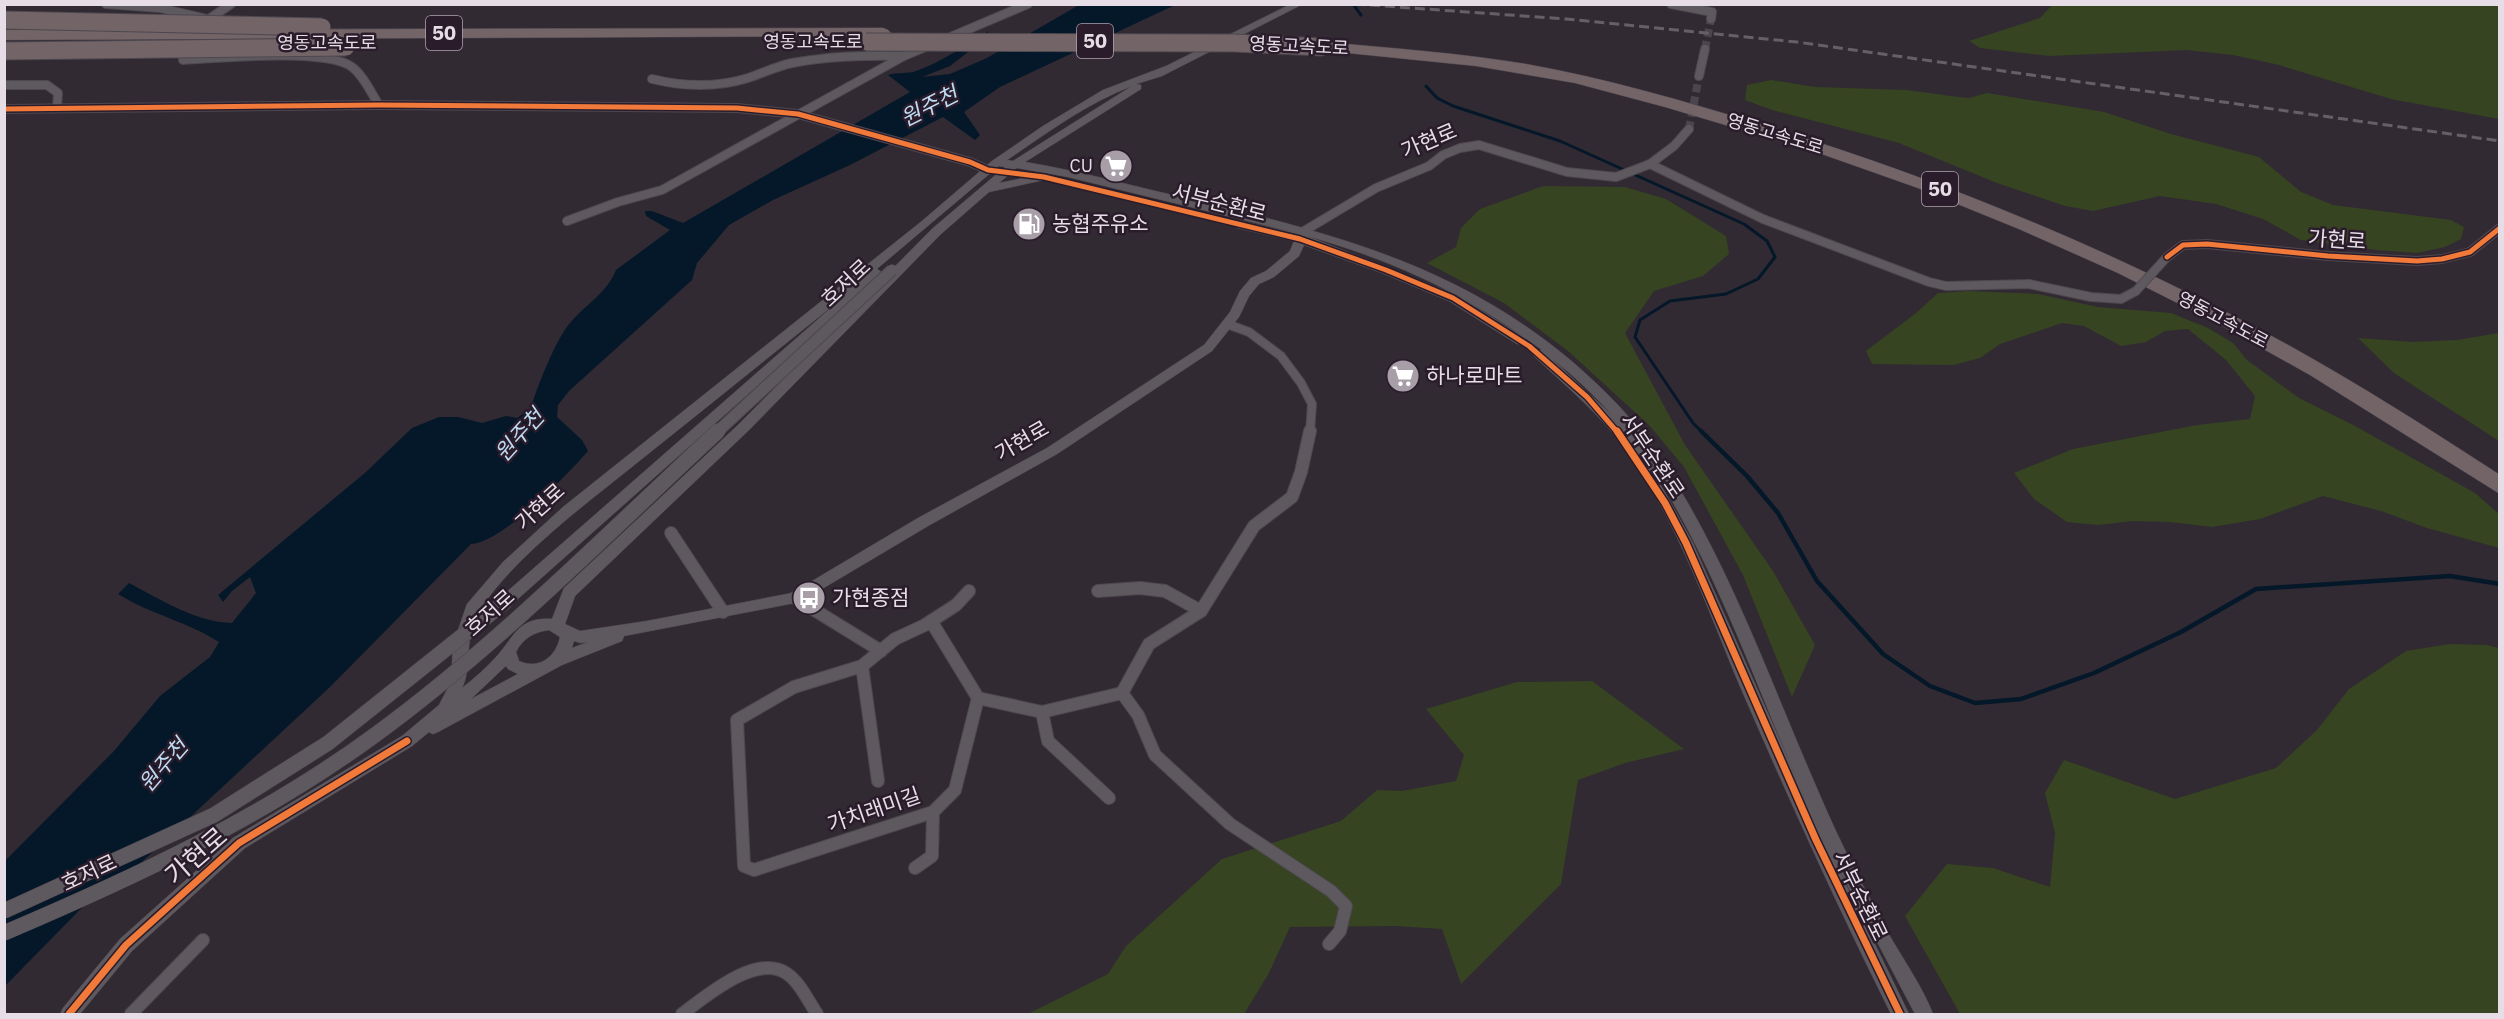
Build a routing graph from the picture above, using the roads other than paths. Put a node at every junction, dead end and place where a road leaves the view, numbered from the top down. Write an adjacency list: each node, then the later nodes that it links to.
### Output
1 (106, 4): 2 (street)
2 (231, 4)
3 (1028, 4): 16 (street)
4 (1299, 4): 17 (street, 호저로)
5 (1671, 4): 6 (street)
6 (1719, 4)
7 (4, 20): 8 (highway, bridge)
8 (448, 33): 9 (highway, 영동고속도로 / 50); 10 (highway, 영동고속도로 / 50)
9 (4, 35)
10 (1329, 42): 12 (highway, 영동고속도로 / 50, bridge); 37 (highway, 영동고속도로 / 50); 38 (highway, 영동고속도로 / 50)
11 (4, 43): 12 (highway, 영동고속도로 / 50)
12 (482, 43): 15 (highway, bridge)
13 (1705, 49): 18 (street)
14 (183, 50): 21 (street)
15 (4, 51)
16 (904, 56): 19 (street); 24 (street)
17 (1166, 69): 26 (street, 호저로); 28 (street, 호저로)
18 (1699, 76)
19 (652, 78)
20 (4, 85): 22 (street)
21 (378, 105): 22 (street); 24 (street)
22 (57, 107): 23 (street)
23 (4, 109)
24 (798, 114): 28 (street); 32 (street)
25 (1689, 129): 27 (street, 가현로)
26 (1048, 142): 29 (street, 호저로); 30 (street)
27 (1646, 166): 33 (street, 가현로, bridge); 34 (street, 가현로)
28 (992, 167): 29 (street, 서부순환로); 35 (street, 호저로)
29 (1011, 168): 30 (street, 서부순환로); 31 (street, 호저로)
30 (1046, 173): 31 (street); 34 (street, 서부순환로)
31 (986, 189): 35 (street, 호저로)
32 (567, 221)
33 (2499, 228)
34 (1302, 235): 36 (street, 가현로); 70 (street, 서부순환로); 71 (street, 서부순환로)
35 (892, 263): 47 (street); 55 (street, 가현로); 62 (street, 호저로, bridge); 63 (street, 호저로, bridge)
36 (1227, 324): 42 (street, 가현로); 43 (street)
37 (2499, 473)
38 (2499, 486)
39 (670, 533): 44 (street)
40 (969, 591): 45 (street, 가치래미길)
41 (1098, 591): 43 (street)
42 (795, 598): 44 (street, 가현로); 48 (street)
43 (1201, 611): 53 (street)
44 (723, 612): 46 (street, 가현로)
45 (931, 621): 48 (street, 가치래미길); 54 (street)
46 (647, 627): 47 (street); 50 (street)
47 (560, 628): 49 (street); 50 (street)
48 (881, 651): 51 (street, 가치래미길)
49 (509, 652): 52 (street); 55 (street)
50 (557, 660): 52 (street)
51 (862, 666): 58 (street); 60 (street, 가치래미길)
52 (538, 670): 57 (street)
53 (1122, 693): 56 (street); 65 (street)
54 (978, 698): 56 (street); 60 (street, 가치래미길)
55 (444, 710): 57 (street, 가현로)
56 (1042, 712): 59 (street)
57 (407, 741): 66 (street, 가현로)
58 (878, 781)
59 (1109, 798)
60 (933, 812): 61 (street)
61 (915, 868)
62 (4, 910)
63 (4, 933)
64 (203, 940): 67 (street)
65 (1329, 945)
66 (69, 1014)
67 (131, 1014)
68 (682, 1014): 69 (street)
69 (817, 1014)
70 (1900, 1014)
71 (1924, 1014)

